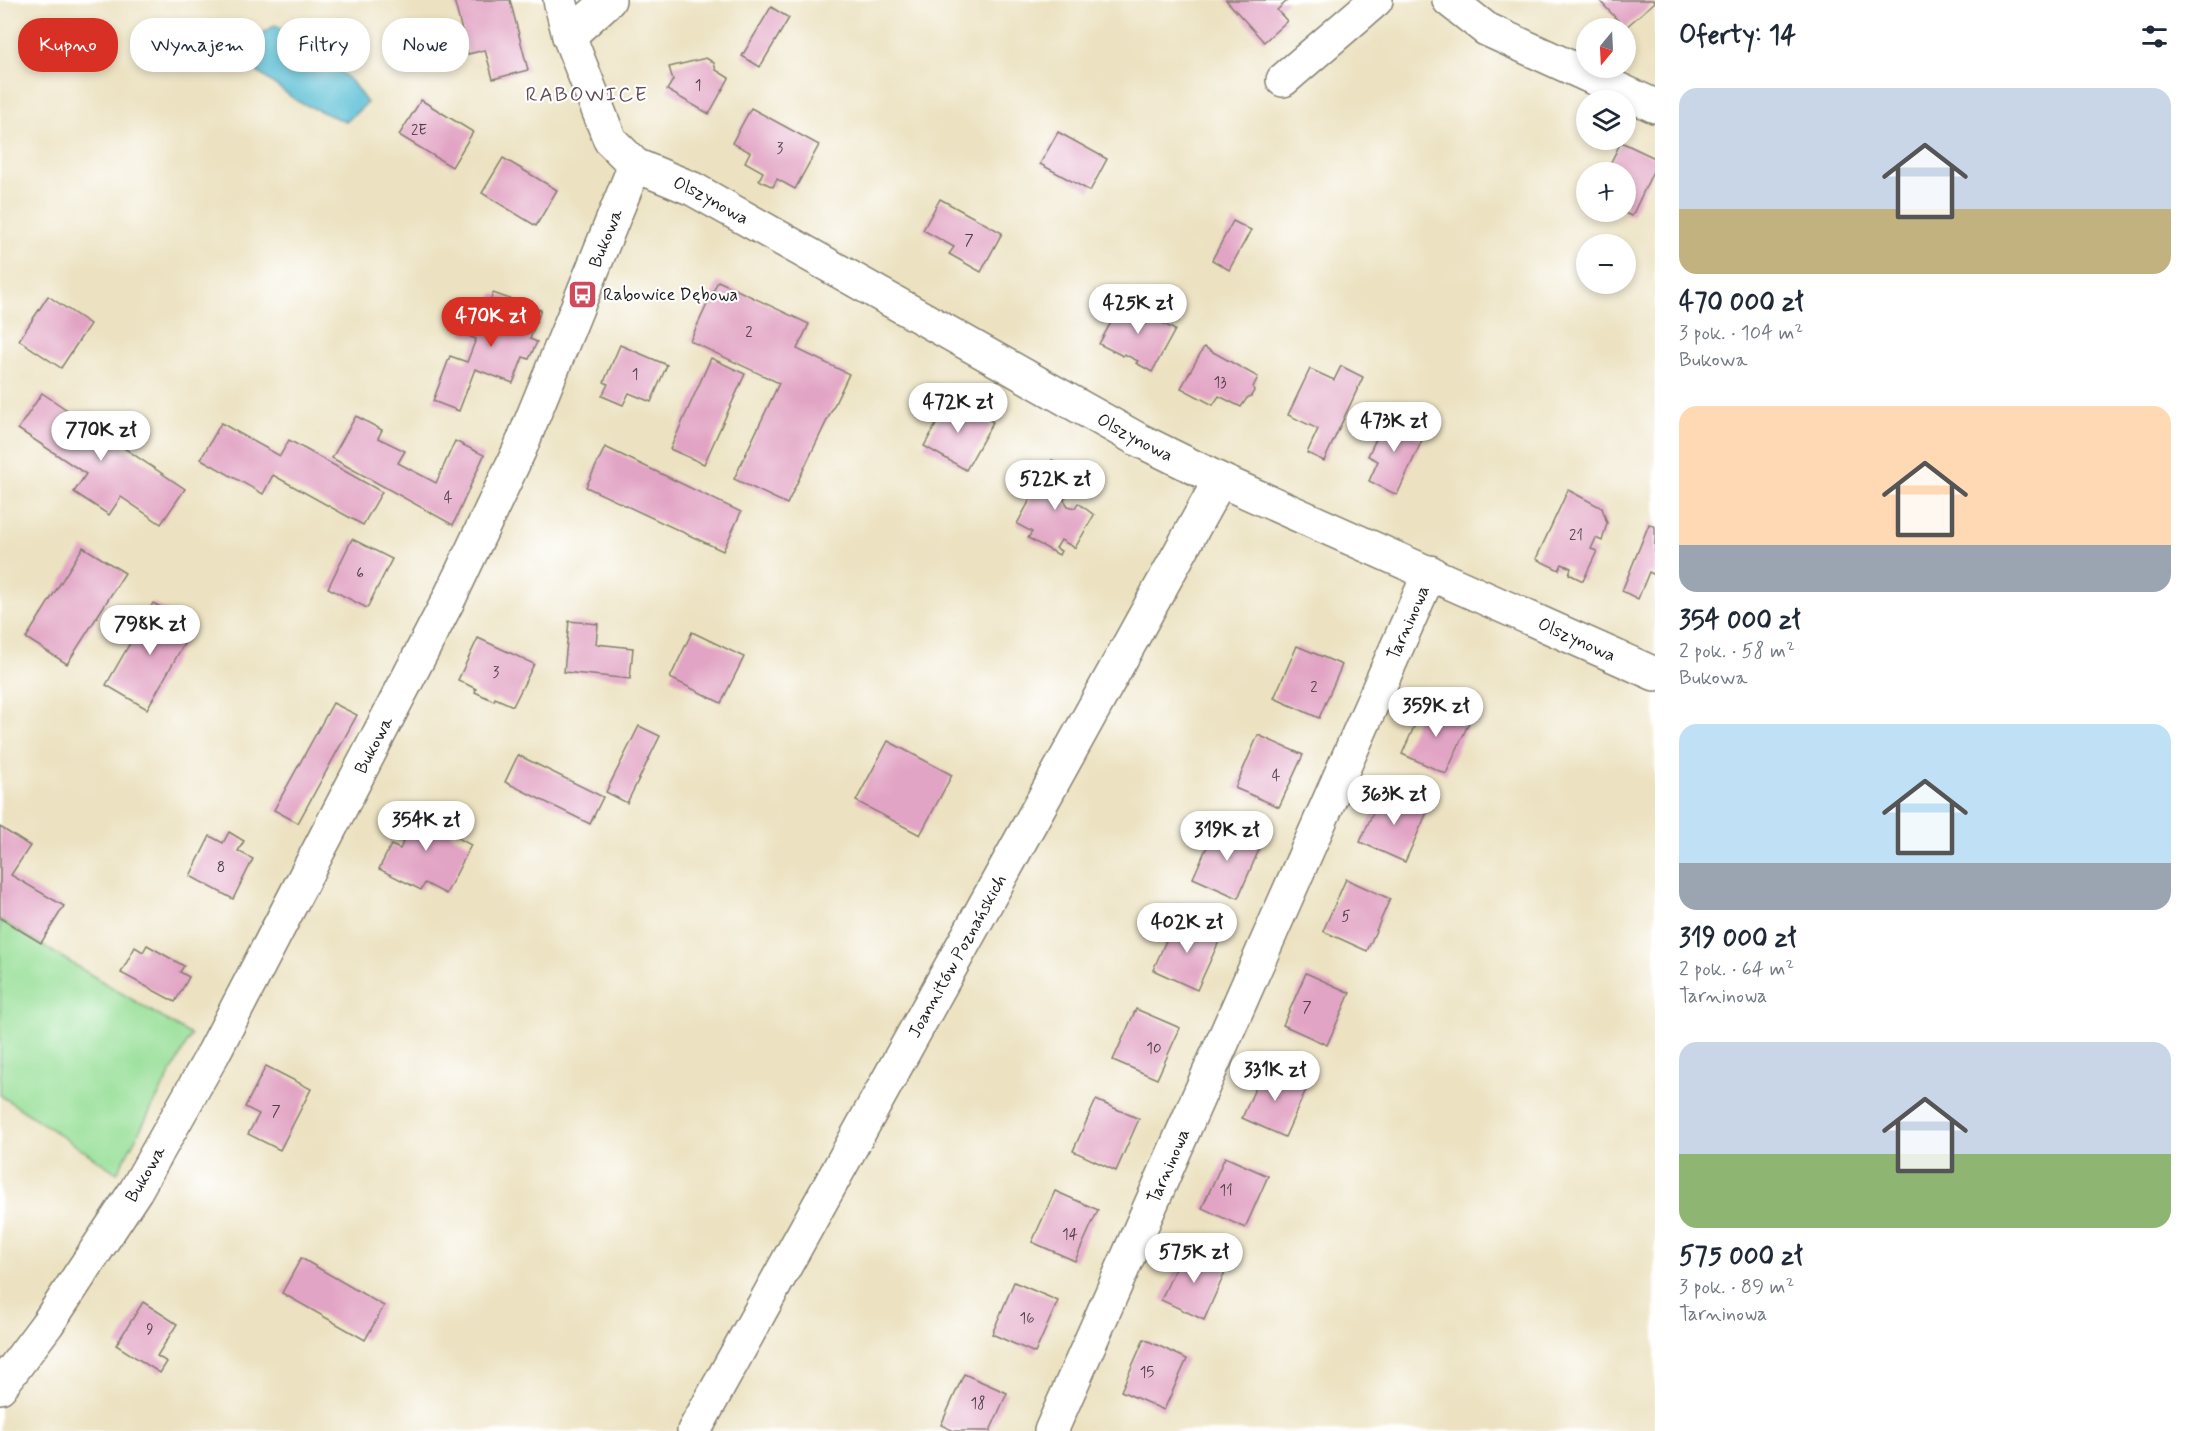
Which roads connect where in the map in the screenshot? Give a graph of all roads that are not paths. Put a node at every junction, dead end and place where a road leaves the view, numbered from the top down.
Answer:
1 (560, 0) edge
2 (609, 0) edge
3 (1376, 0) edge
4 (1449, 0) edge
5 (569, 36) junction
6 (1283, 80) dead end
7 (1655, 106) edge
8 (635, 165) junction
9 (1220, 480) junction
10 (1430, 572) junction
11 (1655, 674) edge
12 (0, 1387) edge
13 (694, 1431) edge
14 (1052, 1431) edge

1 - 5 street
2 - 5 street
3 - 6 street
4 - 7 street
5 - 8 street
8 - 9 street, Olszynowa
8 - 12 street, Bukowa
9 - 10 street, Olszynowa
9 - 13 street, Joannitów Poznańskich
10 - 11 street, Olszynowa
10 - 14 street, Tarninowa

